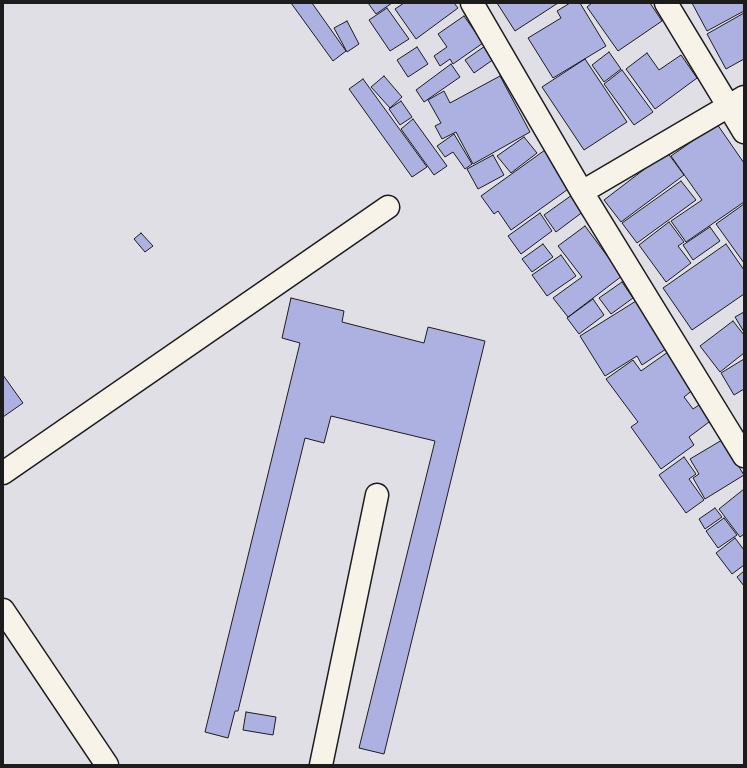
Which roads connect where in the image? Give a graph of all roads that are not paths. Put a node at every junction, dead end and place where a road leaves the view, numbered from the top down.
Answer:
1 (472, 3) edge
2 (666, 3) edge
3 (736, 101) edge
4 (744, 132) edge
5 (582, 192) junction
6 (388, 207) dead end
7 (744, 456) edge
8 (3, 473) edge
9 (377, 495) dead end
10 (3, 610) edge
11 (107, 765) edge
12 (321, 765) edge

1 - 5 street
2 - 3 street
3 - 4 street
3 - 5 street
5 - 7 street
6 - 8 street
9 - 12 street
10 - 11 street

